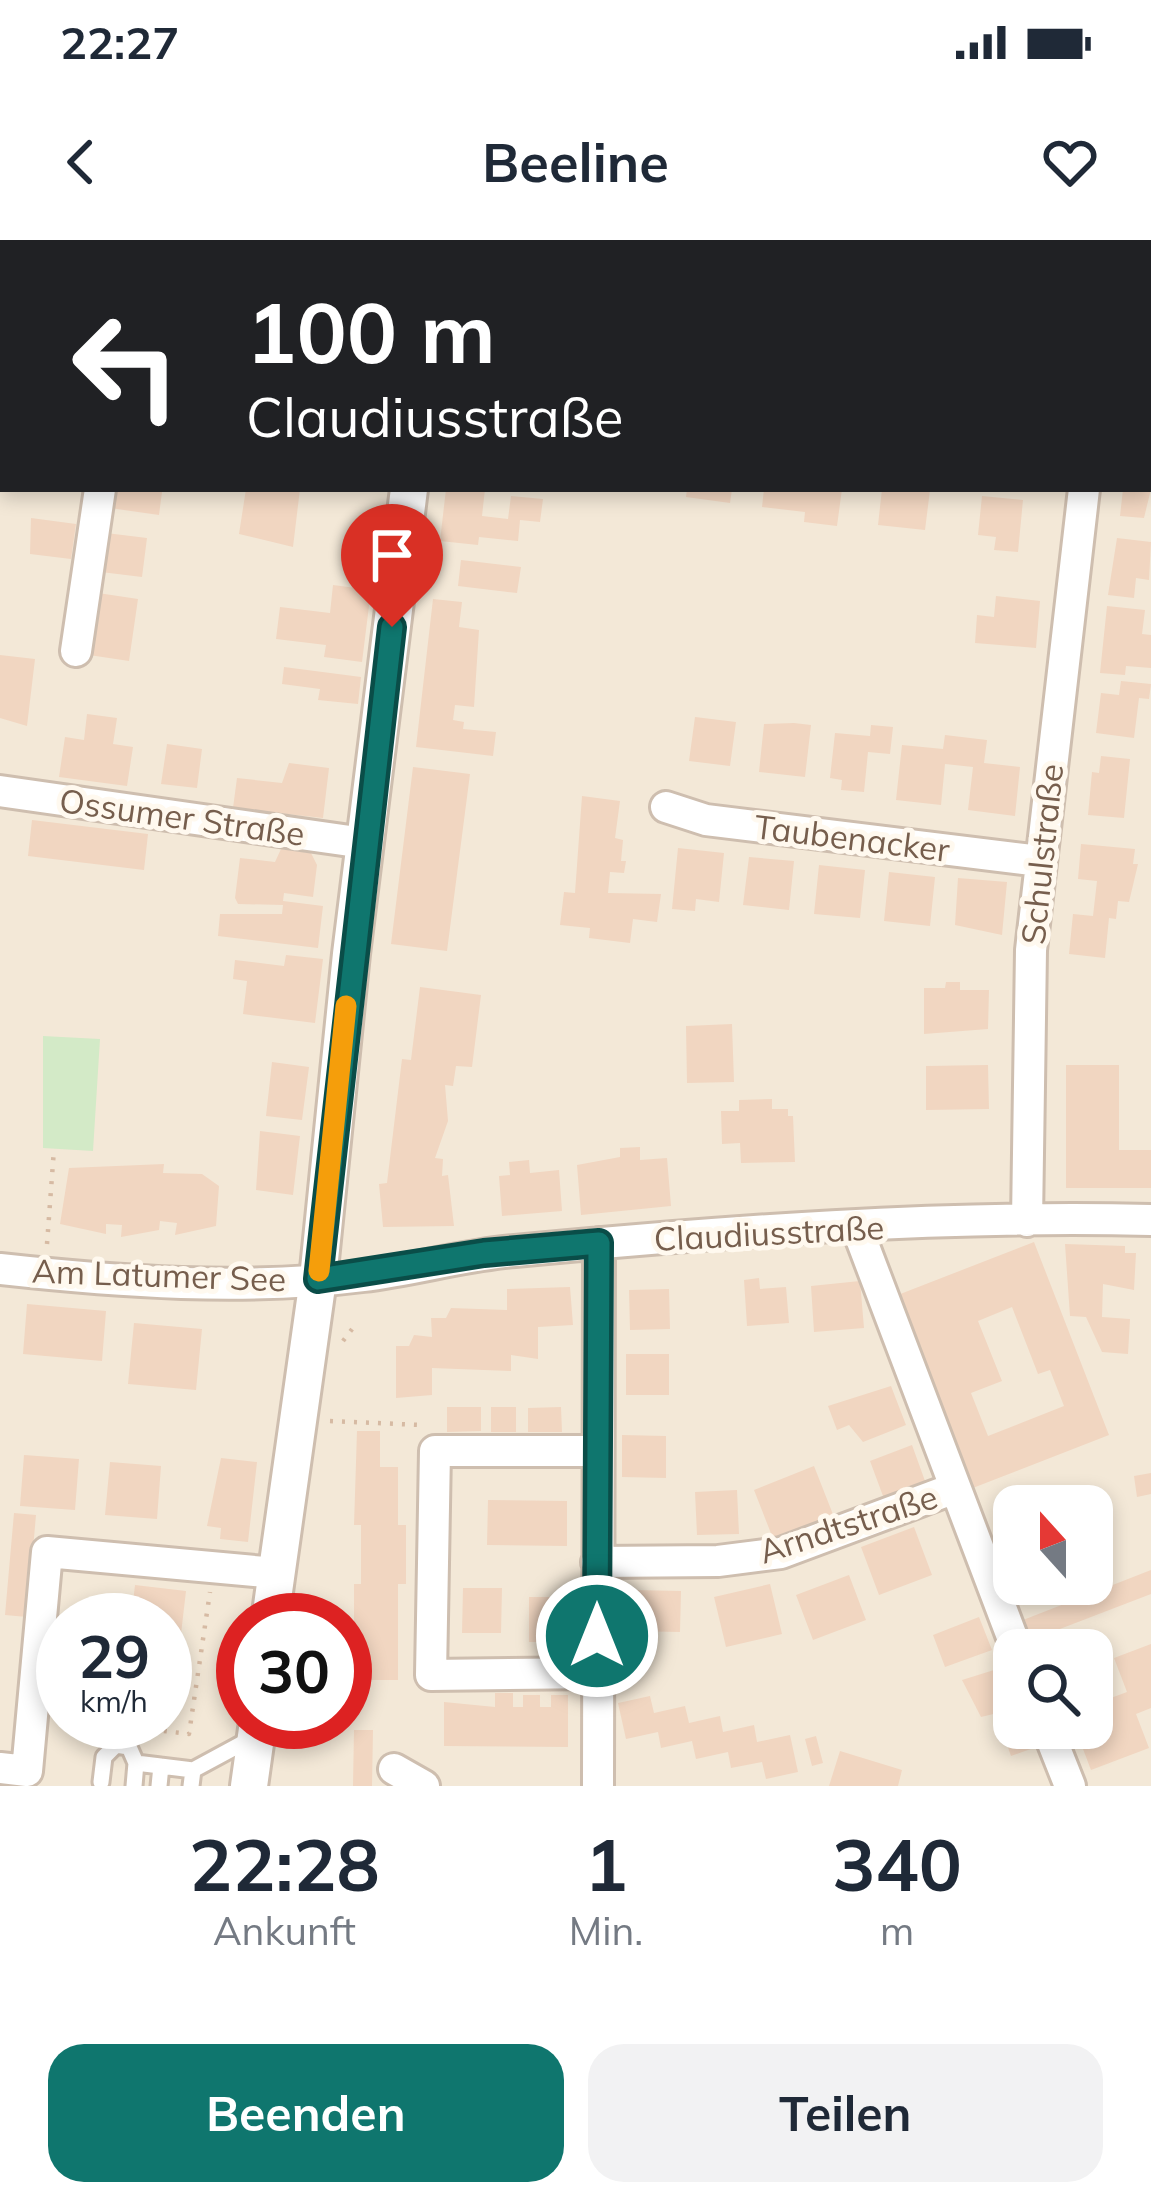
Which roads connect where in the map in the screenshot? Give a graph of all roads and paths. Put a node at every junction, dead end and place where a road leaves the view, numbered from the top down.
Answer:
1 (100, 492) edge
2 (410, 492) edge
3 (1084, 492) edge
4 (76, 651) dead end
5 (0, 791) edge
6 (665, 807) dead end
7 (364, 843) junction
8 (1040, 861) junction
9 (54, 1149) dead end
10 (1151, 1220) edge
11 (1027, 1221) junction
12 (856, 1228) junction
13 (599, 1243) junction
14 (0, 1269) edge
15 (45, 1274) junction
16 (318, 1279) junction
17 (330, 1421) dead end
18 (435, 1451) junction
19 (598, 1451) junction
20 (955, 1487) junction
21 (597, 1562) junction
22 (214, 1568) junction
23 (276, 1574) junction
24 (274, 1593) edge
25 (1009, 1629) edge
26 (597, 1673) junction
27 (192, 1708) edge
28 (230, 1749) edge
29 (254, 1749) edge
30 (1055, 1749) edge
31 (136, 1763) junction
32 (161, 1766) junction
33 (0, 1768) edge
34 (394, 1769) dead end
35 (192, 1778) edge
36 (101, 1782) dead end
37 (134, 1786) edge
38 (159, 1786) edge
39 (249, 1786) edge
40 (424, 1786) edge
41 (598, 1786) edge
42 (1070, 1786) edge

1 - 4 street
2 - 7 street
3 - 8 street, Schulstraße
5 - 7 street, Ossumer Straße
6 - 8 street, Taubenacker
7 - 16 street
8 - 11 street, Schulstraße
9 - 15 path
10 - 11 street, Claudiusstraße
11 - 12 street, Claudiusstraße
12 - 13 street, Claudiusstraße
12 - 20 street, Arndtstraße
13 - 16 street, Claudiusstraße
13 - 19 street
14 - 15 street, Am Latumer See
15 - 16 street, Am Latumer See
16 - 23 street
17 - 18 path
18 - 19 street
18 - 26 street
19 - 21 street
20 - 21 street, Arndtstraße
20 - 25 street, Arndtstraße
21 - 26 street
22 - 23 street
22 - 27 path
22 - 33 street
23 - 24 street
26 - 41 street
28 - 35 lane
29 - 39 street
30 - 42 street
31 - 32 lane
31 - 36 lane
31 - 37 lane
32 - 35 lane
32 - 38 lane
34 - 40 street

